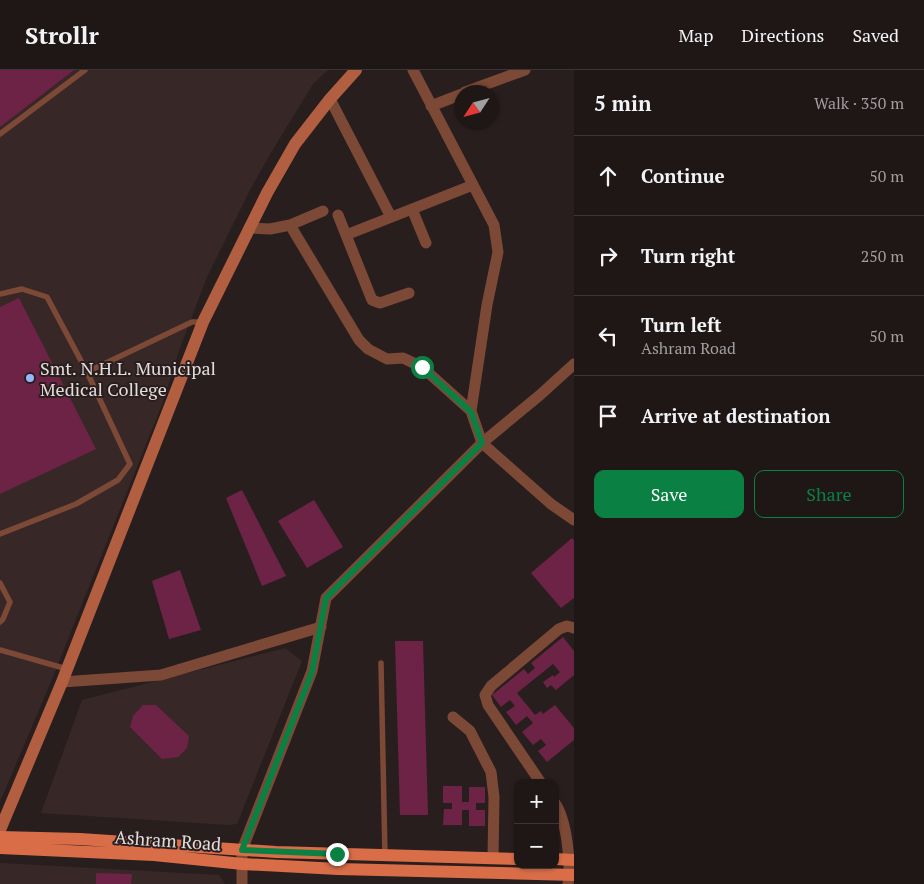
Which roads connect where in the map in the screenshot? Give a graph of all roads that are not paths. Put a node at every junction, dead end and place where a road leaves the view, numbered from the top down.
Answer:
1 (85, 70) edge
2 (356, 70) edge
3 (413, 70) edge
4 (525, 70) edge
5 (485, 85) edge
6 (454, 97) edge
7 (330, 99) junction
8 (431, 106) junction
9 (0, 134) edge
10 (473, 185) junction
11 (412, 209) junction
12 (323, 211) dead end
13 (338, 215) dead end
14 (391, 217) junction
15 (290, 225) junction
16 (249, 228) junction
17 (346, 235) junction
18 (426, 243) dead end
19 (409, 293) dead end
20 (0, 294) edge
21 (203, 322) junction
22 (574, 364) edge
23 (87, 372) junction
24 (471, 412) junction
25 (482, 443) junction
26 (574, 520) edge
27 (0, 534) edge
28 (0, 583) edge
29 (0, 622) edge
30 (320, 627) junction
31 (574, 628) edge
32 (0, 650) edge
33 (381, 663) dead end
34 (67, 669) junction
35 (62, 682) junction
36 (453, 717) dead end
37 (538, 779) edge
38 (559, 809) edge
39 (0, 830) edge
40 (0, 836) edge
41 (0, 848) edge
42 (242, 850) junction
43 (385, 855) junction
44 (493, 858) junction
45 (514, 859) edge
46 (559, 859) edge
47 (572, 860) edge
48 (243, 864) junction
49 (571, 878) edge
50 (242, 884) edge

1 - 9 lane
2 - 7 street
3 - 8 street
4 - 5 street
6 - 8 street
7 - 14 street
7 - 16 street
8 - 10 street
10 - 11 street
10 - 24 street
11 - 14 street
11 - 18 street
12 - 15 street
13 - 17 street
14 - 17 street
15 - 16 street
15 - 24 street
16 - 21 street
17 - 19 street
20 - 23 lane
21 - 23 lane
21 - 34 street
22 - 25 street
23 - 27 lane
24 - 25 street
25 - 26 street
25 - 30 street
28 - 29 lane
30 - 35 street
30 - 42 street
31 - 37 street
32 - 34 lane
33 - 43 lane
34 - 35 street
35 - 39 street
36 - 44 street
38 - 47 street
40 - 42 main road, Ashram Road
41 - 48 main road, Ashram Road
42 - 43 main road, Ashram Road
42 - 48 street
43 - 44 main road, Ashram Road
44 - 45 main road, Ashram Road
46 - 47 main road
47 - 49 street
48 - 49 main road, Ashram Road
48 - 50 street

